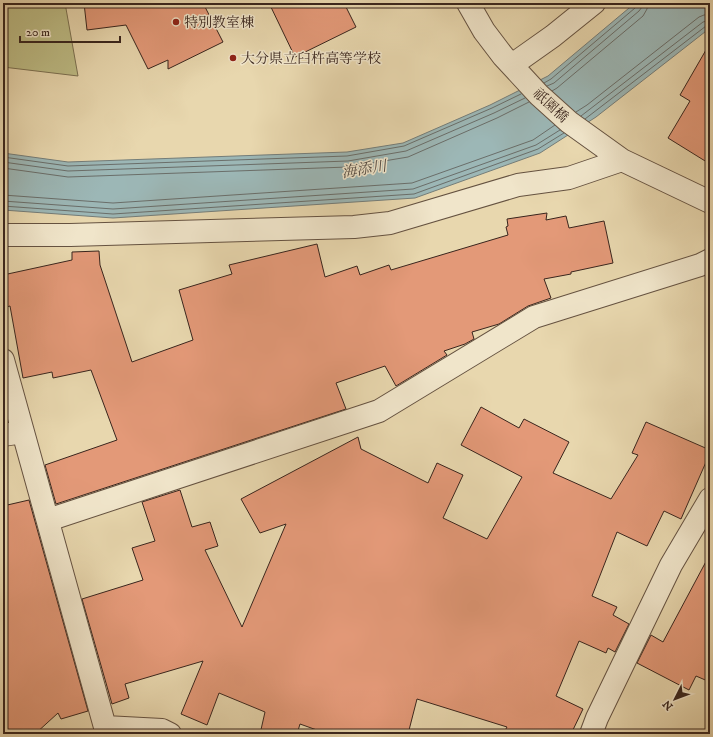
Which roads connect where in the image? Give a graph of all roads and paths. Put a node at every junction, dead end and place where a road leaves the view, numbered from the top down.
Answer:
1 (468, 3) edge
2 (594, 3) edge
3 (515, 70) junction
4 (622, 160) junction
5 (710, 202) edge
6 (3, 235) edge
7 (707, 265) edge
8 (3, 360) edge
9 (13, 434) edge
10 (710, 499) edge
11 (48, 520) junction
12 (170, 734) edge
13 (591, 734) edge

1 - 3 street, 祇園橋
2 - 3 street
3 - 4 street, 祇園橋
4 - 5 street, 祇園橋
4 - 6 street
7 - 11 street
8 - 9 street
9 - 11 street
10 - 13 street
11 - 12 street

